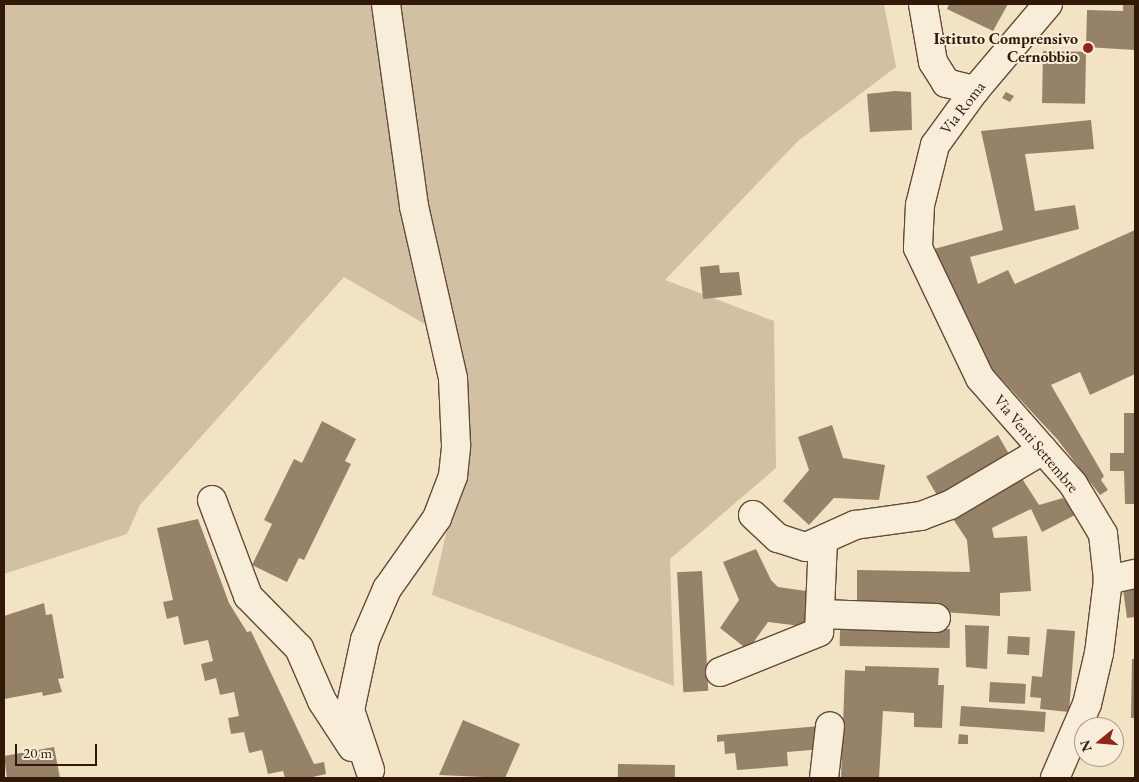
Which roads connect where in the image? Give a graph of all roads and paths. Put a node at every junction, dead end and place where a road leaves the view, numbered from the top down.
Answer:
1 (386, 4) edge
2 (923, 4) edge
3 (1048, 4) edge
4 (975, 90) junction
5 (935, 144) joint
6 (1044, 450) junction
7 (212, 500) dead end
8 (752, 515) dead end
9 (823, 542) junction
10 (1135, 574) edge
11 (1108, 580) junction
12 (820, 614) junction
13 (936, 618) dead end
14 (720, 672) dead end
15 (830, 726) dead end
16 (373, 774) edge
17 (824, 778) edge
18 (1055, 778) edge

1 - 16 street
2 - 4 street
3 - 4 street, Via Roma
4 - 5 street, Via Roma
5 - 6 street, Via Venti Settembre
6 - 9 street
6 - 11 street, Via Venti Settembre
7 - 16 street
8 - 9 street
9 - 12 street
10 - 11 street
11 - 18 street, Via Venti Settembre
12 - 13 street
12 - 14 street
15 - 17 street

